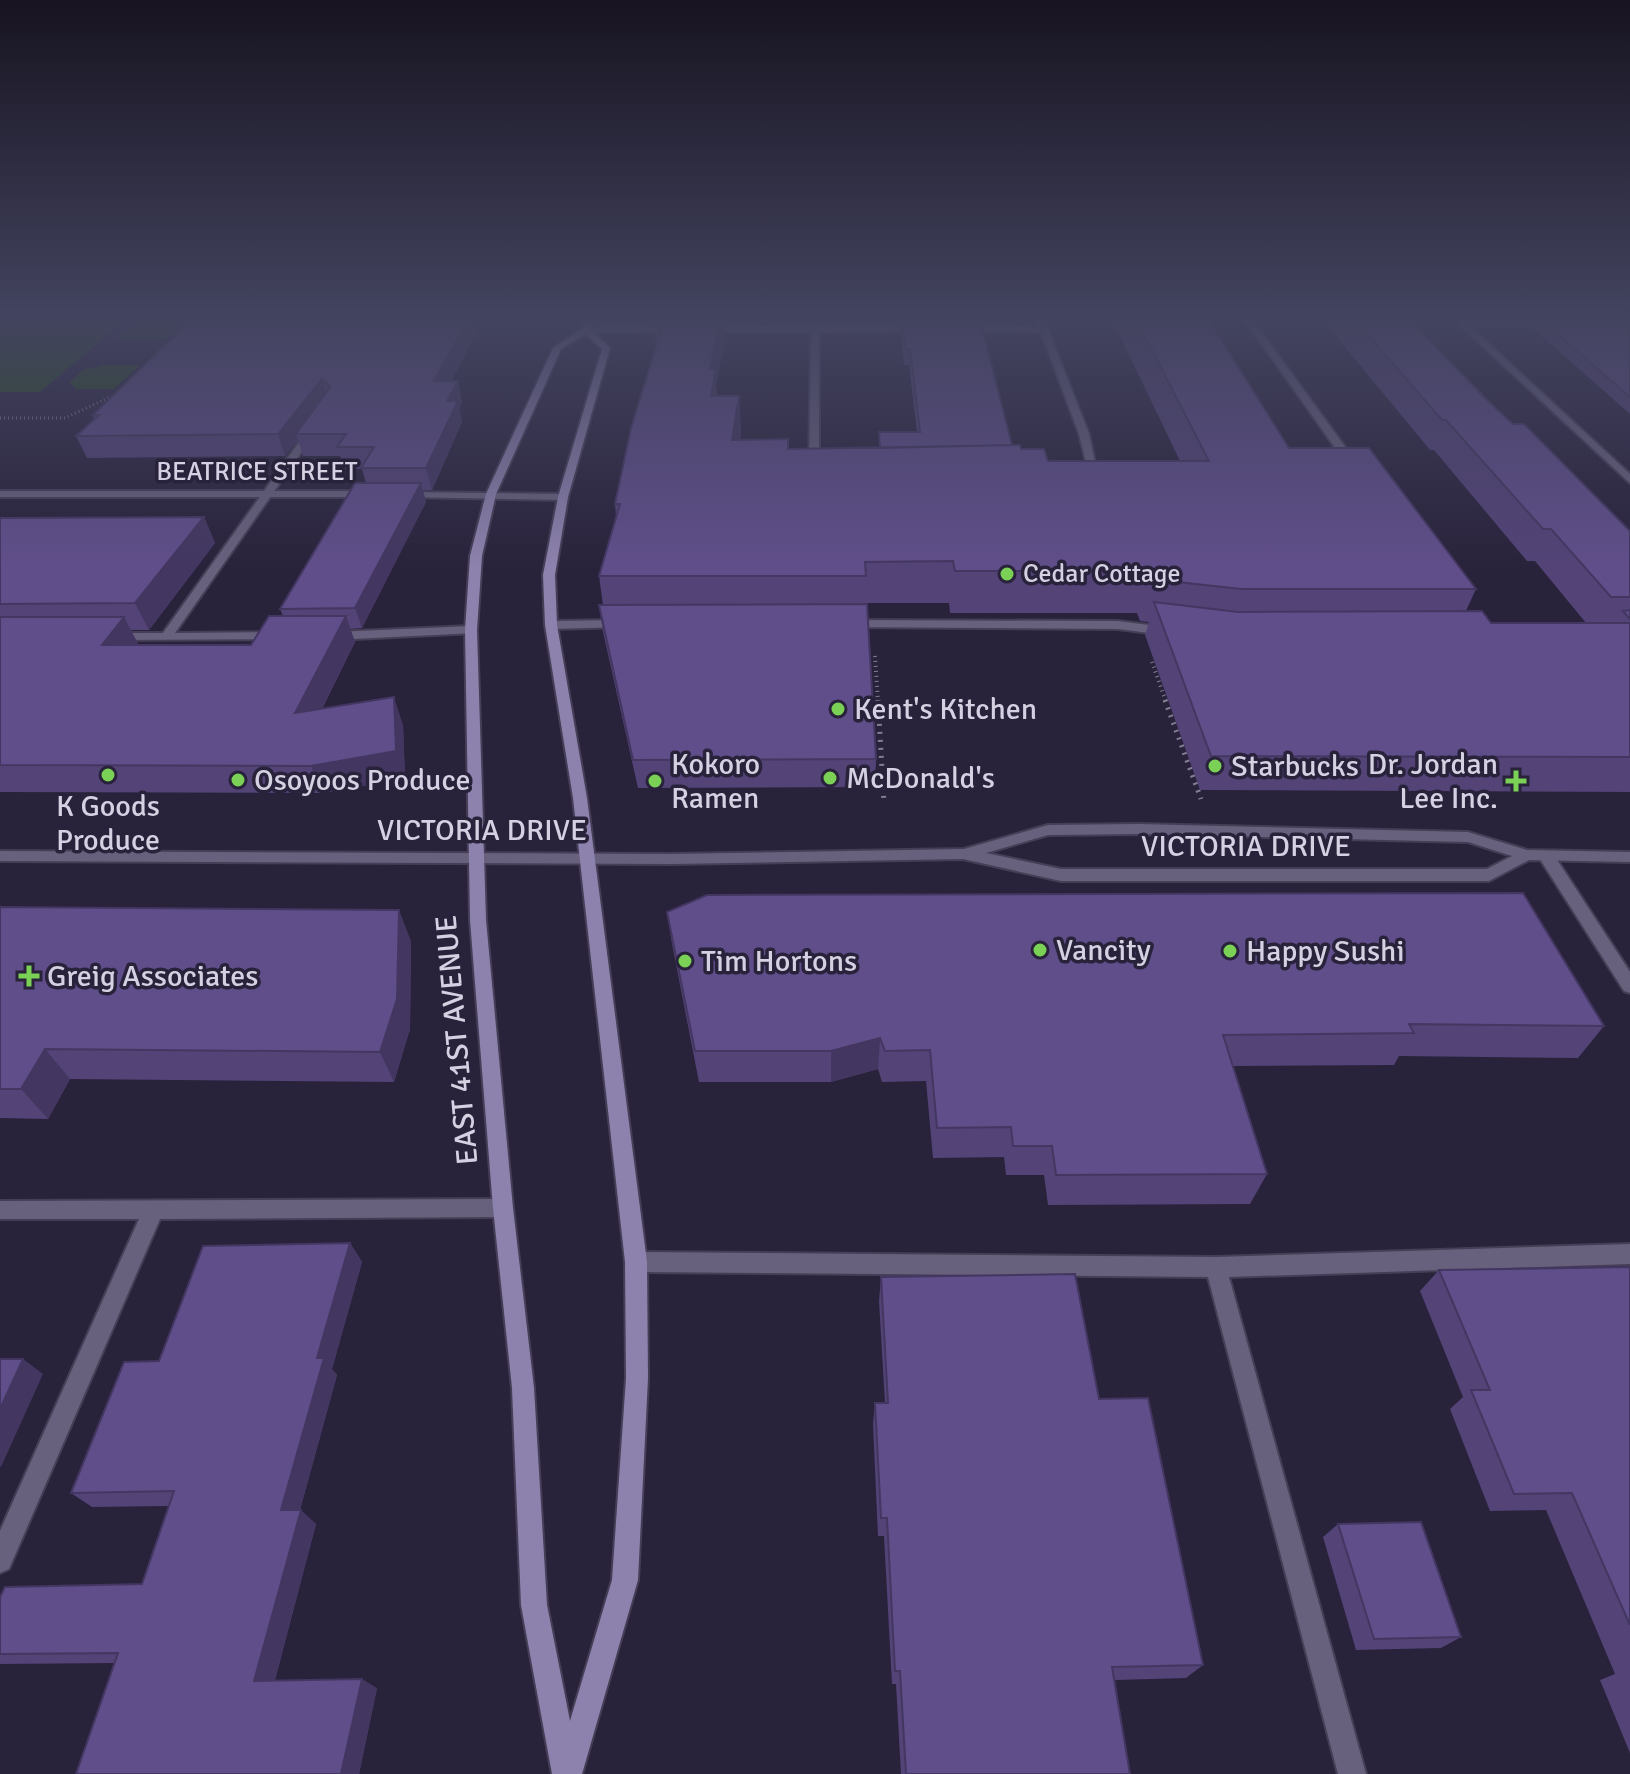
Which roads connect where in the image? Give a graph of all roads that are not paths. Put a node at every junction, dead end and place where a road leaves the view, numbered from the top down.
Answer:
1 (533, 402) edge
2 (590, 402) edge
3 (815, 402) edge
4 (1072, 402) edge
5 (1308, 402) edge
6 (1546, 402) edge
7 (321, 417) edge
8 (1357, 470) edge
9 (1078, 473) edge
10 (829, 480) edge
11 (1630, 480) edge
12 (267, 493) junction
13 (0, 494) edge
14 (491, 494) junction
15 (563, 497) junction
16 (637, 624) edge
17 (841, 624) edge
18 (551, 625) junction
19 (471, 630) junction
20 (1184, 633) edge
21 (294, 636) edge
22 (325, 636) edge
23 (106, 637) edge
24 (166, 637) junction
25 (963, 854) junction
26 (1527, 855) junction
27 (0, 856) edge
28 (1546, 856) junction
29 (478, 857) junction
30 (1630, 857) edge
31 (587, 859) junction
32 (1630, 986) edge
33 (503, 1208) junction
34 (154, 1209) junction
35 (0, 1210) edge
36 (1630, 1254) edge
37 (636, 1262) junction
38 (1216, 1267) junction
39 (0, 1560) edge
40 (567, 1774) edge
41 (1352, 1774) edge

1 - 14 main road, EAST 41ST AVENUE
2 - 15 main road, EAST 41ST AVENUE
3 - 10 street
4 - 9 street
5 - 8 street
6 - 11 street
7 - 12 street
12 - 13 street, BEATRICE STREET
12 - 14 street, BEATRICE STREET
12 - 24 street
14 - 15 street, BEATRICE STREET
14 - 19 main road, EAST 41ST AVENUE
15 - 18 main road, EAST 41ST AVENUE
16 - 18 street
17 - 20 street
18 - 31 main road, EAST 41ST AVENUE
19 - 22 street
19 - 29 main road, EAST 41ST AVENUE
21 - 24 street
23 - 24 street
25 - 26 street, VICTORIA DRIVE
25 - 26 street, VICTORIA DRIVE
25 - 31 street, VICTORIA DRIVE
26 - 28 street, VICTORIA DRIVE
27 - 29 street, VICTORIA DRIVE
28 - 30 street, VICTORIA DRIVE
28 - 32 street
29 - 31 street, VICTORIA DRIVE
29 - 33 main road, EAST 41ST AVENUE
31 - 37 main road, EAST 41ST AVENUE
33 - 34 street
33 - 40 main road, EAST 41ST AVENUE
34 - 35 street
34 - 39 street
36 - 38 street
37 - 38 street
37 - 40 main road, EAST 41ST AVENUE
38 - 41 street

